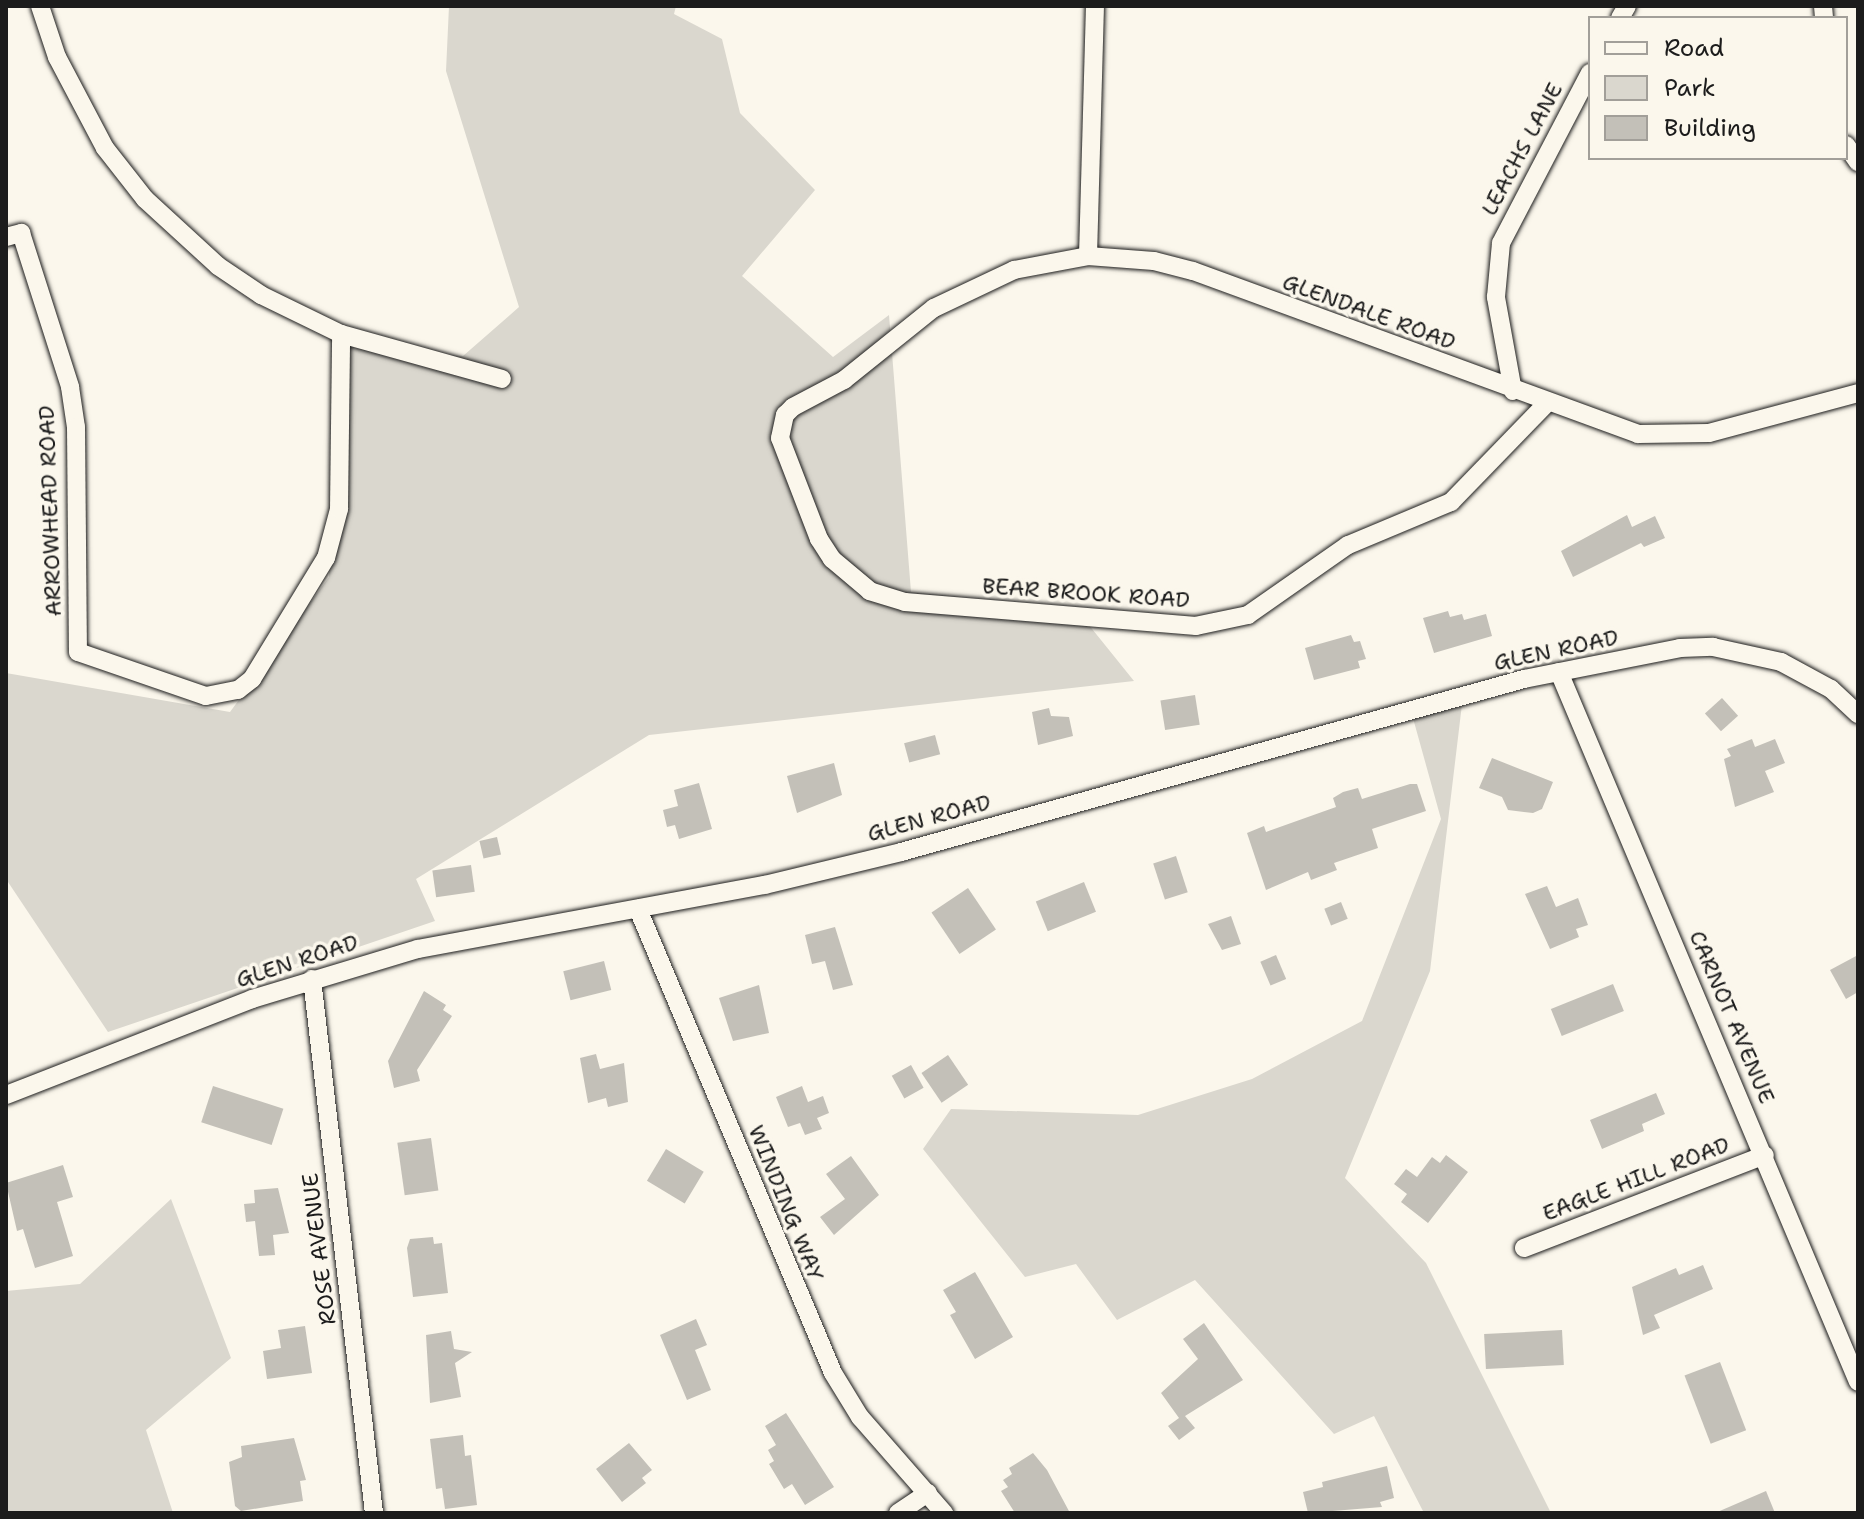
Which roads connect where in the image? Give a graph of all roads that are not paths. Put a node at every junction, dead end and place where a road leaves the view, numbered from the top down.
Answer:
1 (40, 6) edge
2 (1095, 6) edge
3 (1588, 77) edge
4 (13, 235) edge
5 (1088, 256) junction
6 (341, 334) junction
7 (879, 351) joint
8 (502, 379) dead end
9 (1513, 391) junction
10 (1858, 393) edge
11 (1547, 403) junction
12 (1559, 672) junction
13 (1858, 714) edge
14 (638, 909) junction
15 (312, 979) junction
16 (6, 1095) edge
17 (1765, 1155) junction
18 (1524, 1248) dead end
19 (1858, 1382) edge
20 (928, 1493) junction
21 (374, 1513) edge
22 (898, 1513) edge
23 (944, 1513) edge

1 - 6 street
2 - 5 street
3 - 9 street, LEACHS LANE
4 - 6 street, ARROWHEAD ROAD
5 - 7 street, GLENDALE ROAD
5 - 9 street, GLENDALE ROAD
6 - 8 street
7 - 11 street, BEAR BROOK ROAD
9 - 11 street, GLENDALE ROAD
10 - 11 street, GLENDALE ROAD
12 - 13 street, GLEN ROAD
12 - 14 street, GLEN ROAD
12 - 17 street, CARNOT AVENUE
14 - 15 street, GLEN ROAD
14 - 20 street, WINDING WAY
15 - 16 street, GLEN ROAD
15 - 21 street, ROSE AVENUE
17 - 18 street, EAGLE HILL ROAD
17 - 19 street, CARNOT AVENUE
20 - 22 street
20 - 23 street, WINDING WAY

